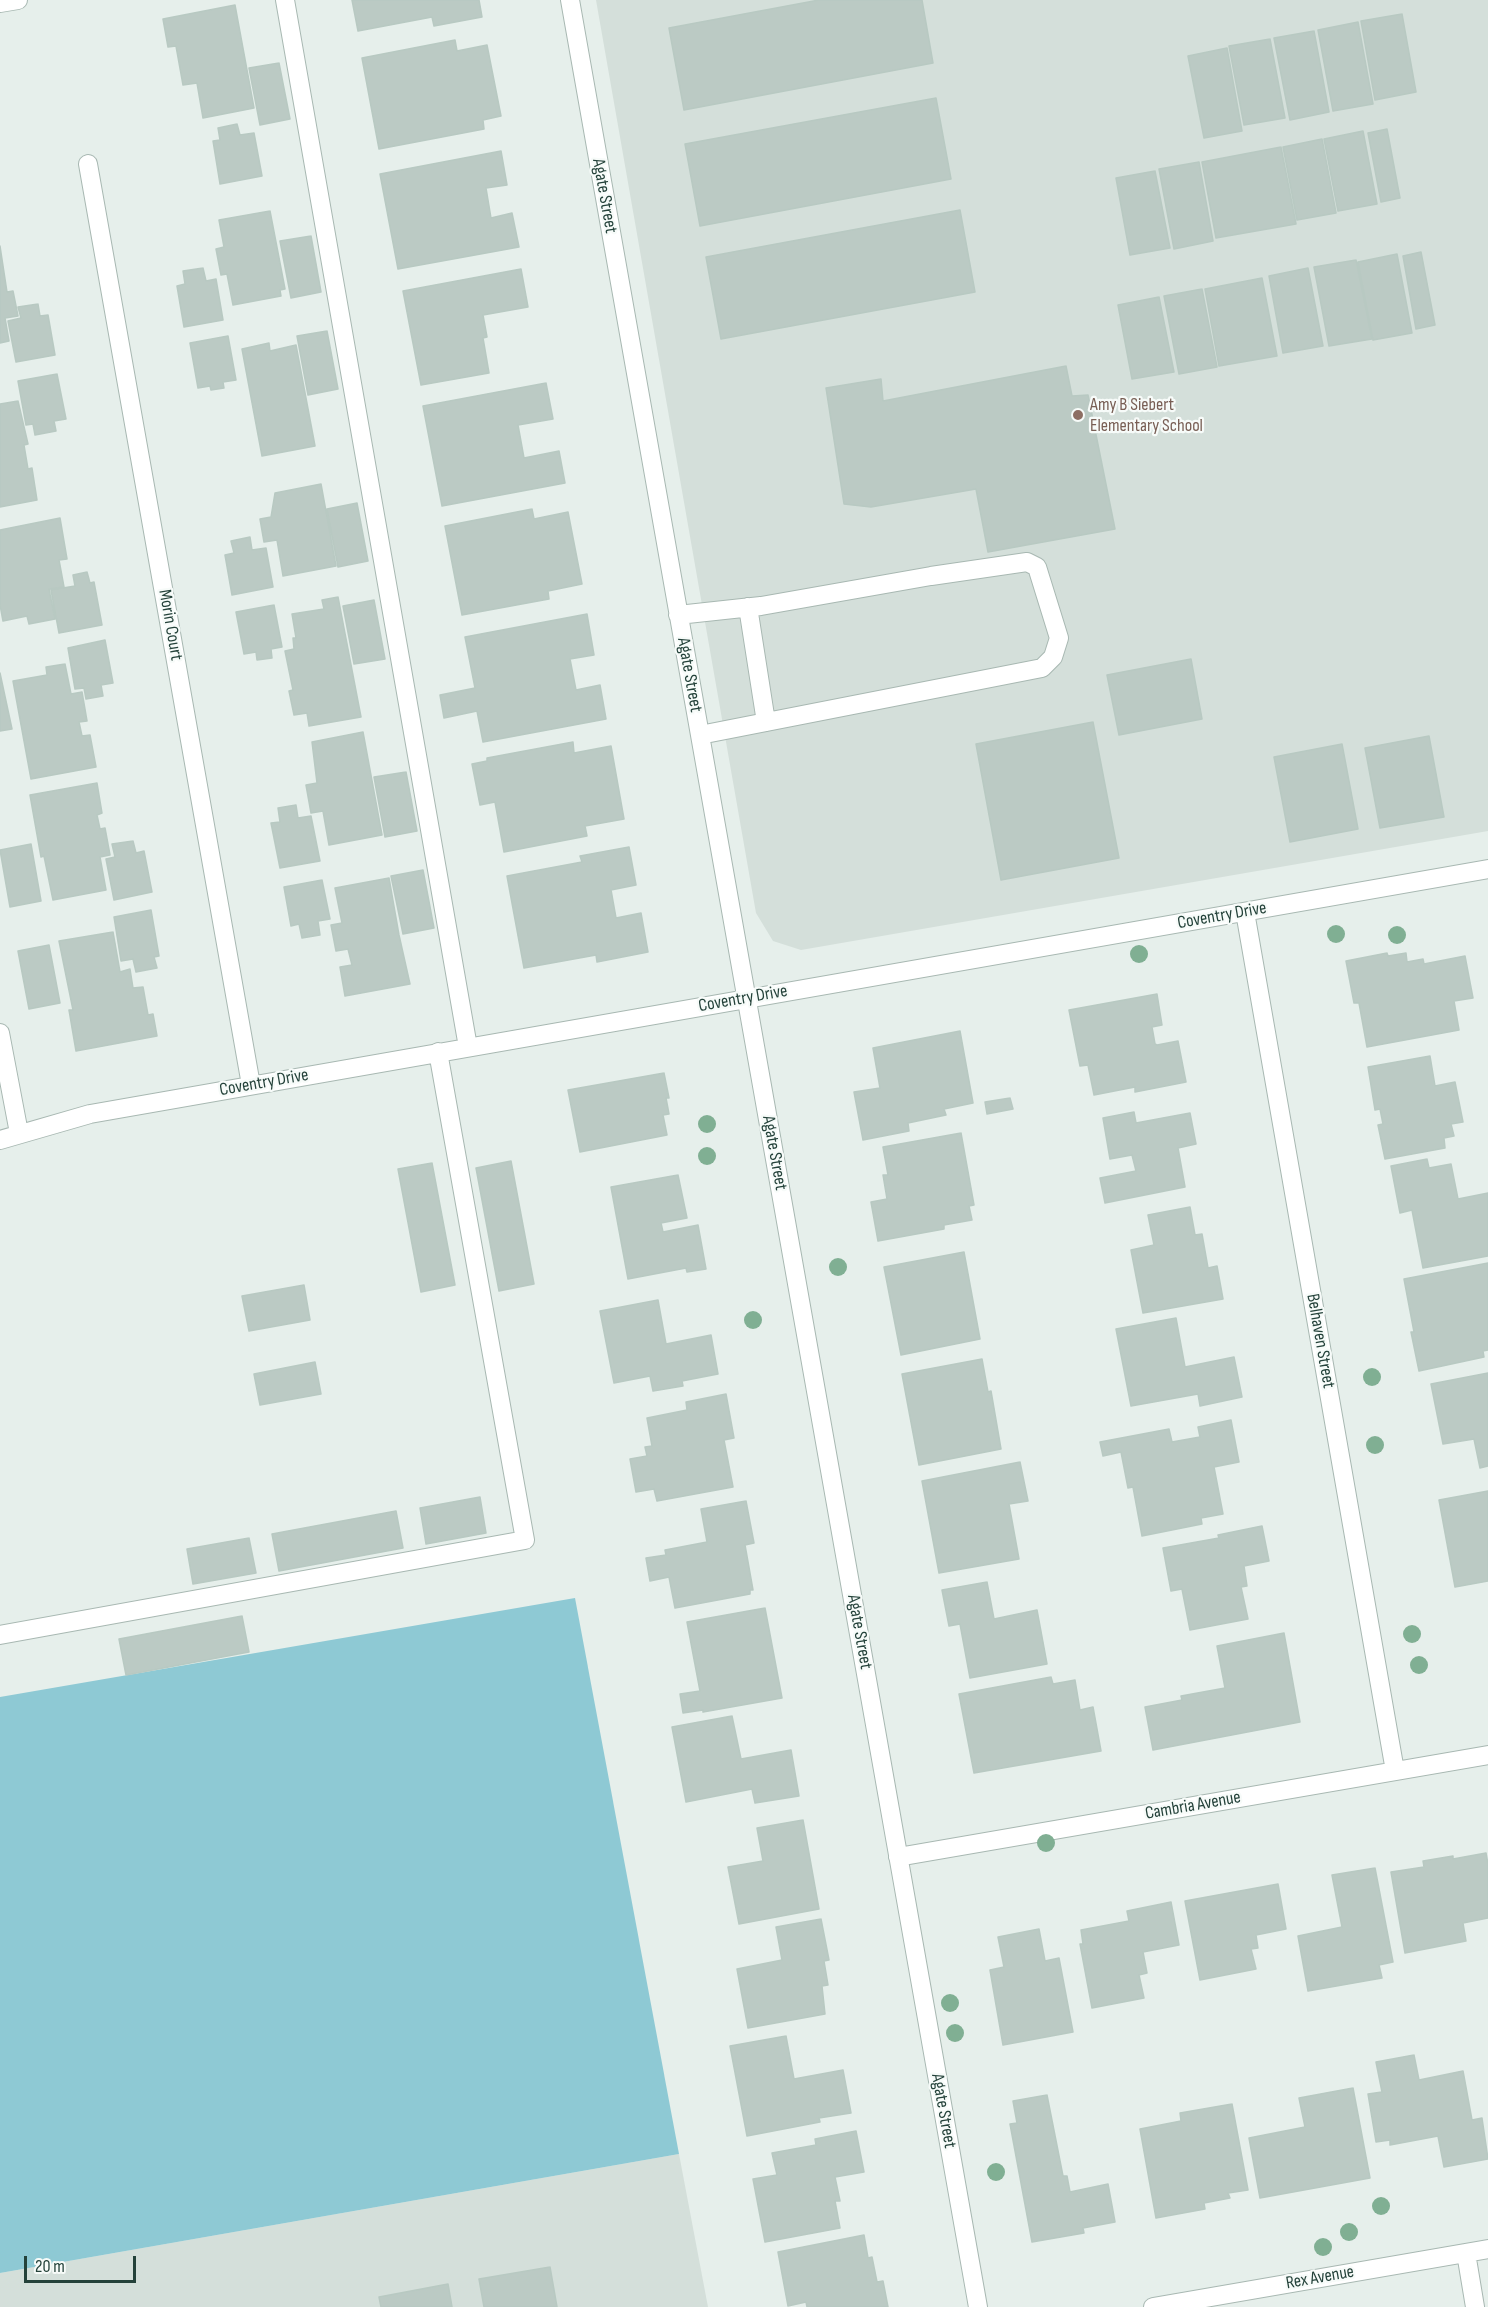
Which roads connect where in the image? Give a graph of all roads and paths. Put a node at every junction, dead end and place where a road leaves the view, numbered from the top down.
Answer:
1 (18, 0) edge
2 (285, 0) edge
3 (570, 0) edge
4 (0, 3) edge
5 (88, 164) dead end
6 (748, 607) junction
7 (678, 615) junction
8 (766, 722) junction
9 (700, 735) junction
10 (1488, 869) edge
11 (1245, 912) junction
12 (747, 998) junction
13 (0, 1033) edge
14 (468, 1047) junction
15 (438, 1052) junction
16 (251, 1085) junction
17 (19, 1133) junction
18 (0, 1140) edge
19 (0, 1635) edge
20 (1488, 1755) edge
21 (1395, 1771) junction
22 (898, 1857) junction
23 (1488, 2249) edge
24 (1466, 2253) junction
25 (978, 2307) edge
26 (1153, 2307) edge
27 (1475, 2307) edge

1 - 4 street
2 - 14 street
3 - 7 street, Agate Street
5 - 16 street, Morin Court
6 - 7 street
6 - 8 street
6 - 8 street
7 - 9 street, Agate Street
8 - 9 street
9 - 12 street, Agate Street
10 - 11 street, Coventry Drive
11 - 12 street, Coventry Drive
11 - 21 street, Belhaven Street
12 - 14 street, Coventry Drive
12 - 22 street, Agate Street
13 - 17 street
14 - 15 street, Coventry Drive
15 - 16 street, Coventry Drive
15 - 19 street
16 - 17 street, Coventry Drive
17 - 18 street, Coventry Drive
20 - 21 street, Cambria Avenue
21 - 22 street, Cambria Avenue
22 - 25 street, Agate Street
23 - 24 street, Rex Avenue
24 - 26 street, Rex Avenue
24 - 27 street

